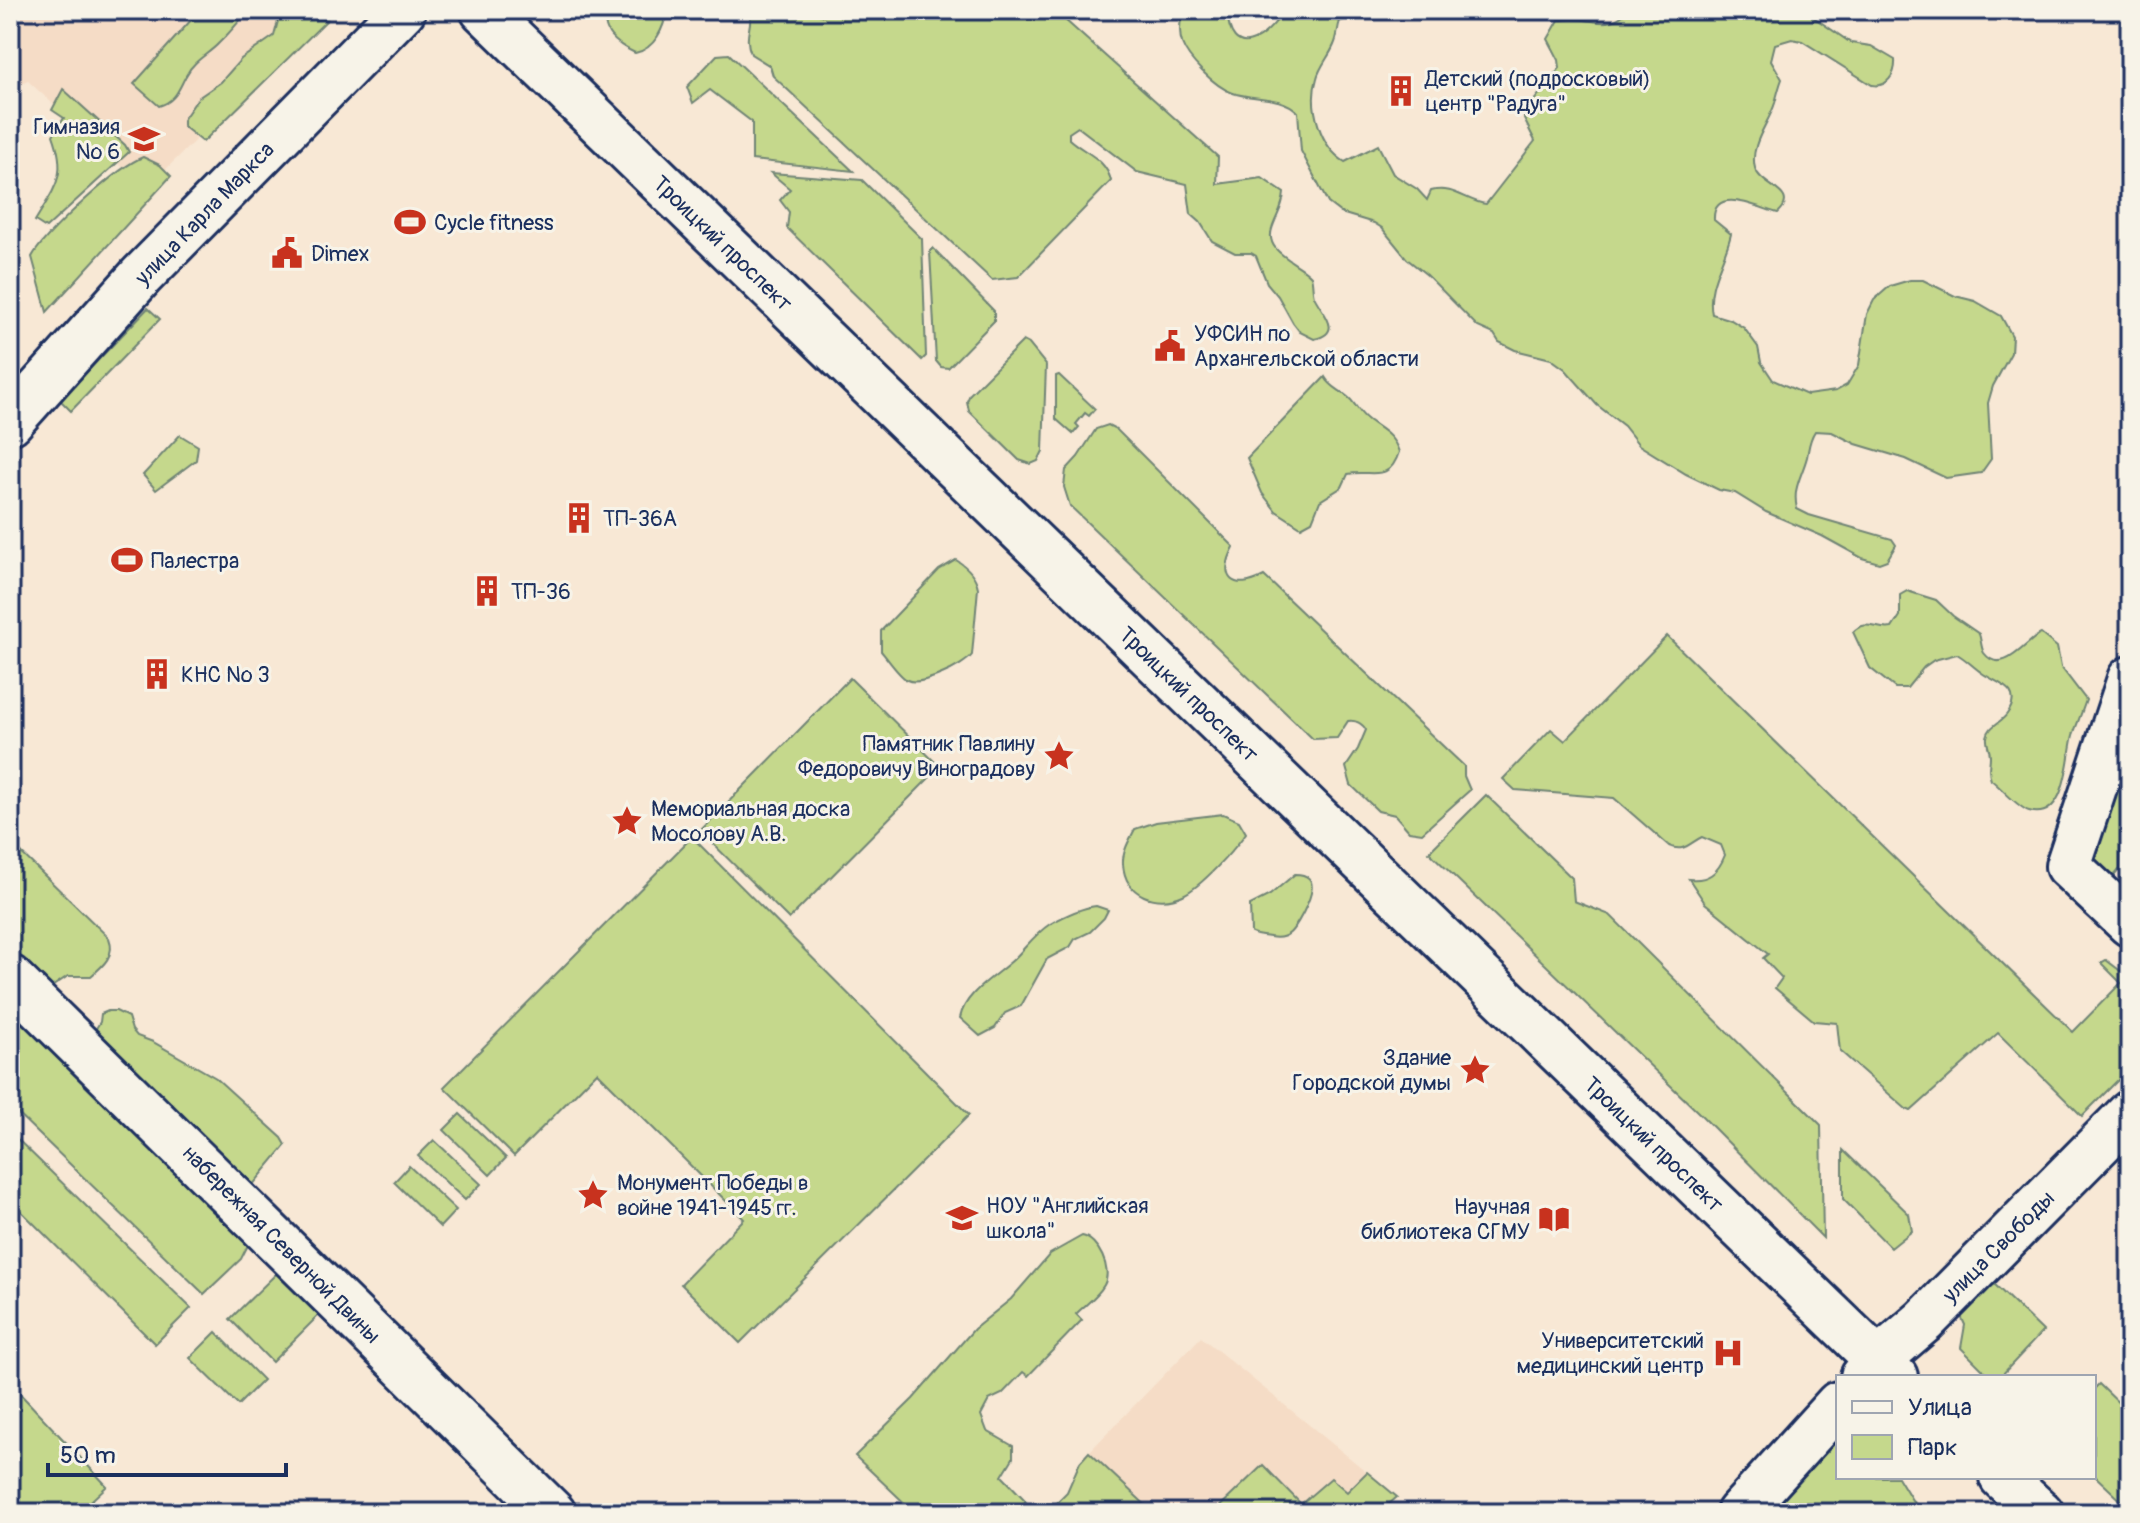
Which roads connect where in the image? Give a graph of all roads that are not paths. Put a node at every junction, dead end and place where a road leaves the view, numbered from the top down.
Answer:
1 (403, 10) edge
2 (483, 10) edge
3 (10, 422) edge
4 (2130, 679) edge
5 (2130, 924) edge
6 (10, 978) edge
7 (2130, 1113) edge
8 (1878, 1372) edge
9 (1836, 1406) edge
10 (2004, 1479) edge
11 (553, 1513) edge
12 (1739, 1513) edge
13 (2041, 1513) edge

1 - 3 street, улица Карла Маркса
2 - 8 street, Троицкий проспект
4 - 5 street
6 - 11 street, набережная Северной Двины
7 - 8 street, улица Свободы
9 - 12 street
10 - 13 street

